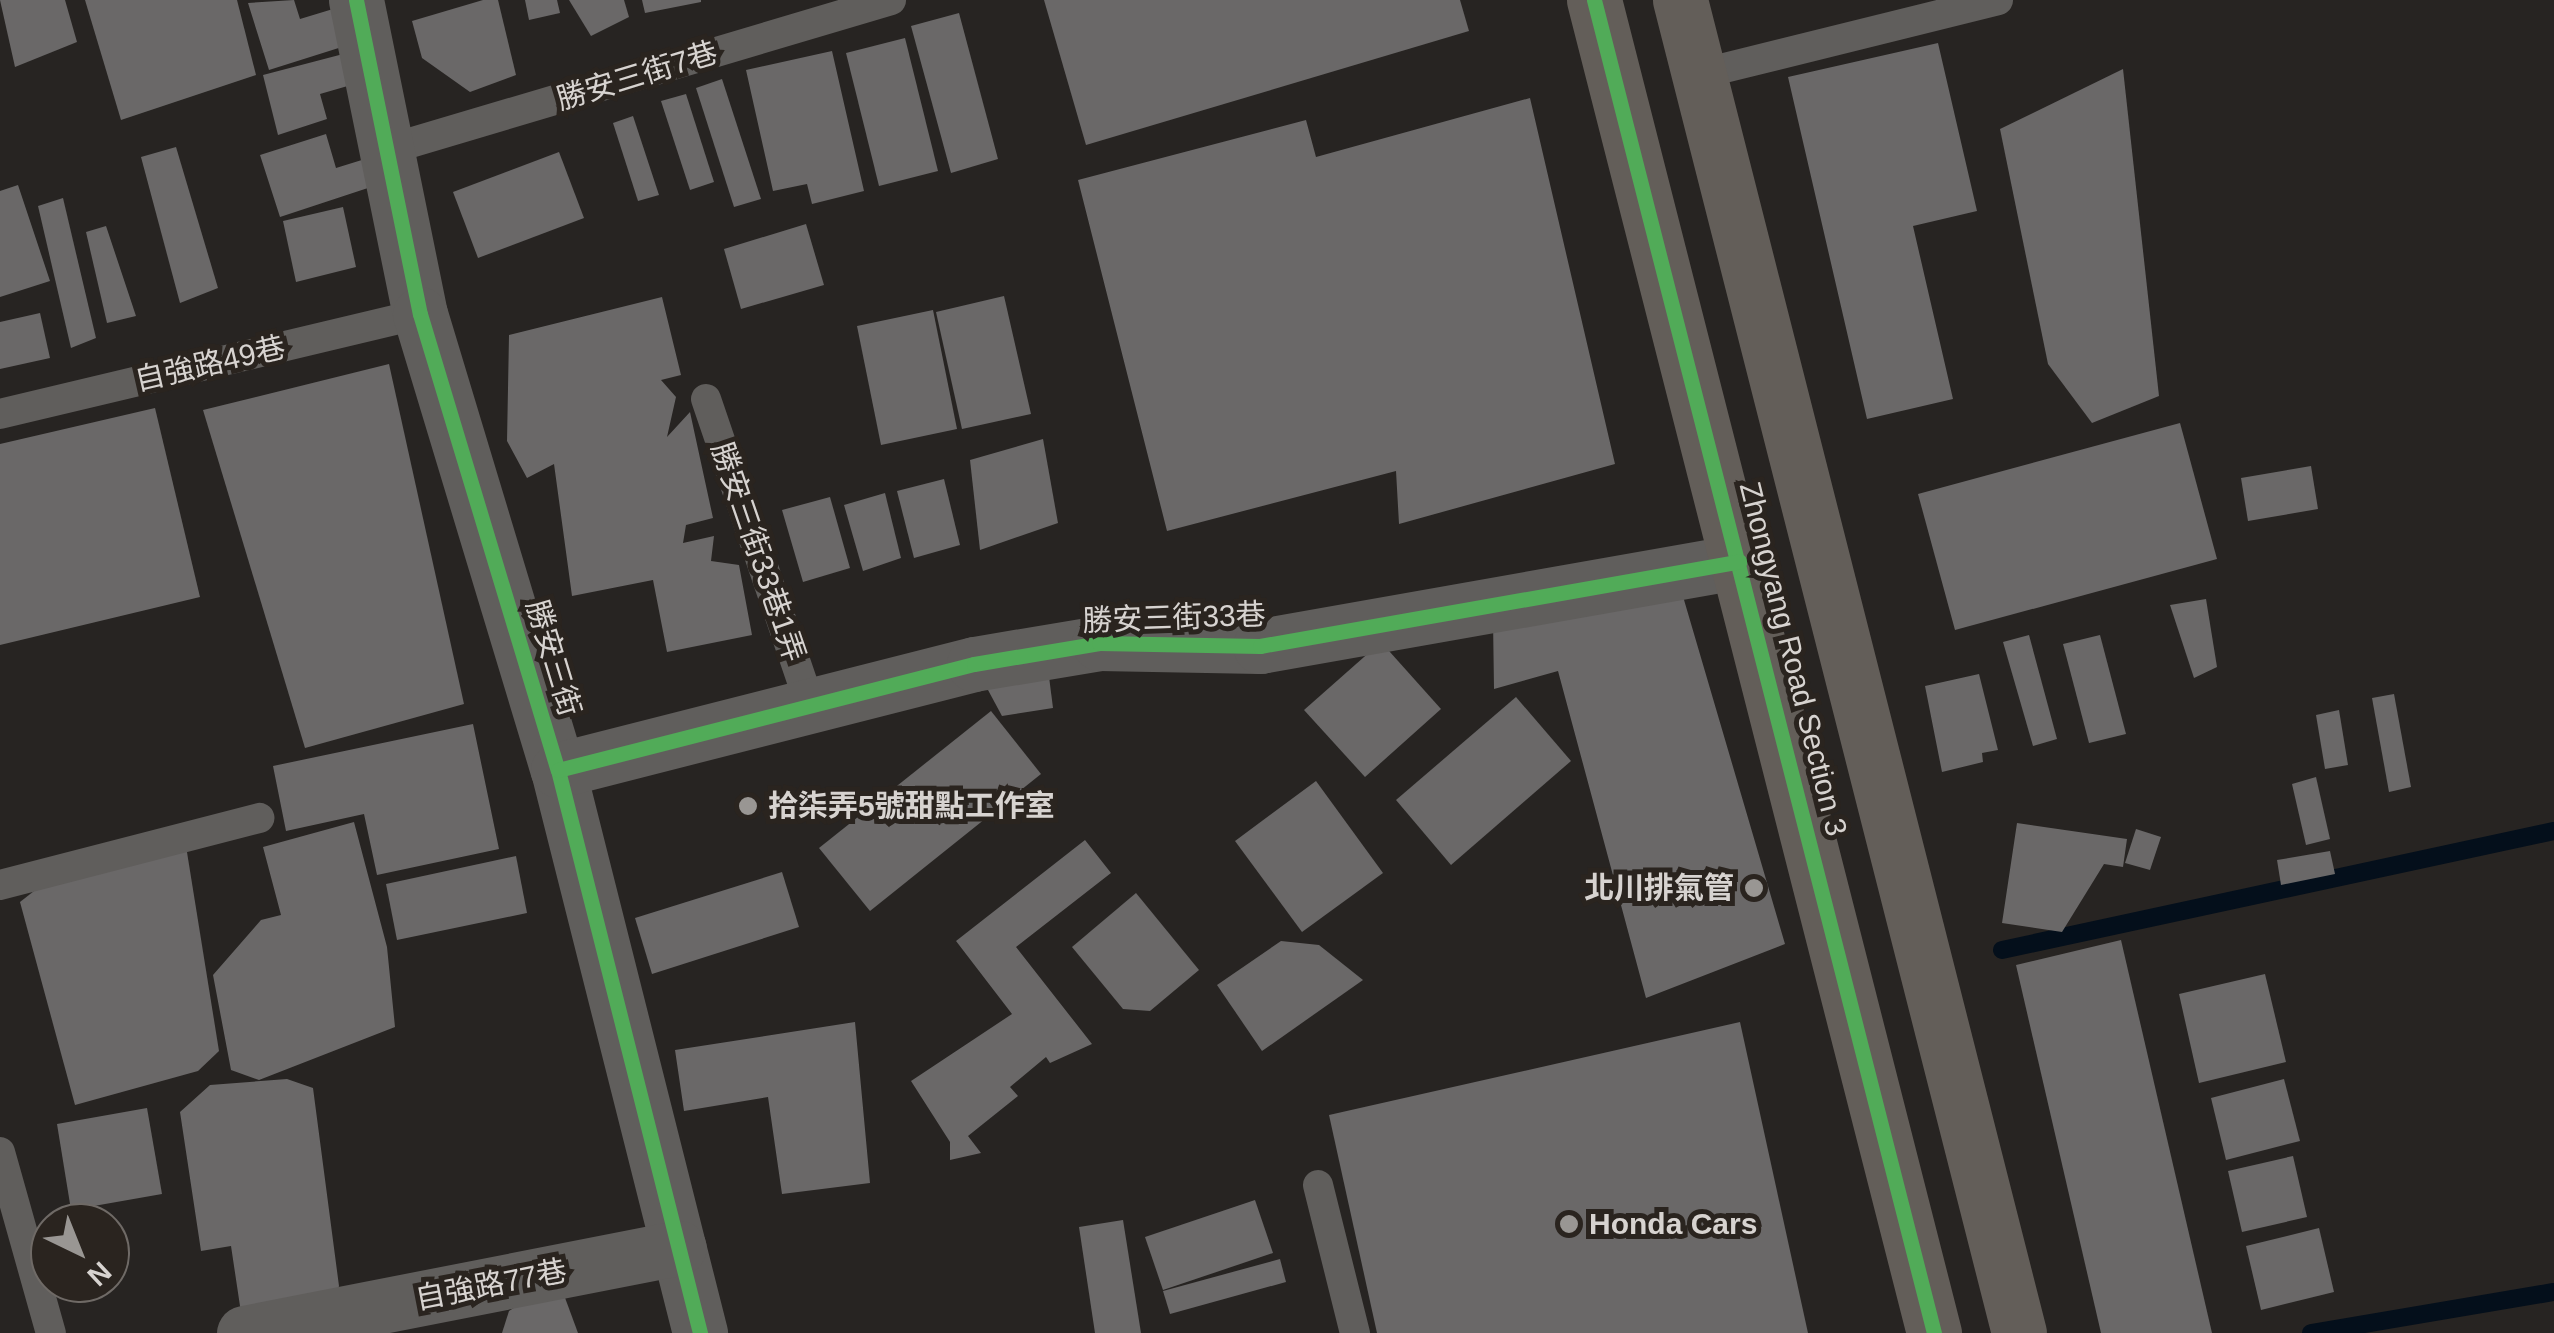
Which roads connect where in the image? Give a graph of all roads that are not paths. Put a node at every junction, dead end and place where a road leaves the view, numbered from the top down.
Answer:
1 (356, 0) edge
2 (891, 0) edge
3 (1594, 0) edge
4 (1680, 0) edge
5 (1998, 0) edge
6 (1700, 74) junction
7 (383, 151) junction
8 (420, 314) junction
9 (706, 400) dead end
10 (0, 414) edge
11 (1740, 562) junction
12 (810, 704) junction
13 (558, 770) junction
14 (259, 818) dead end
15 (0, 885) edge
16 (0, 1152) edge
17 (1318, 1185) dead end
18 (679, 1248) junction
19 (51, 1333) edge
20 (244, 1333) edge
21 (700, 1333) edge
22 (1355, 1333) edge
23 (1934, 1333) edge
24 (2020, 1333) edge

1 - 7 street, 勝安三街
2 - 7 lane, 勝安三街7巷
3 - 11 street, Zhongyang Road Section 3
4 - 6 street, Zhongyang Road Section 3
5 - 6 lane
6 - 24 street, Zhongyang Road Section 3
7 - 8 street, 勝安三街
8 - 10 lane, 自強路49巷
8 - 13 street, 勝安三街
9 - 12 lane, 勝安三街33巷1弄
11 - 12 street, 勝安三街33巷
11 - 23 street, Zhongyang Road Section 3
12 - 13 street, 勝安三街33巷
13 - 18 street, 勝安三街
14 - 15 lane
16 - 19 lane
17 - 22 lane
18 - 20 street, 自強路77巷
18 - 21 street, 勝安三街

